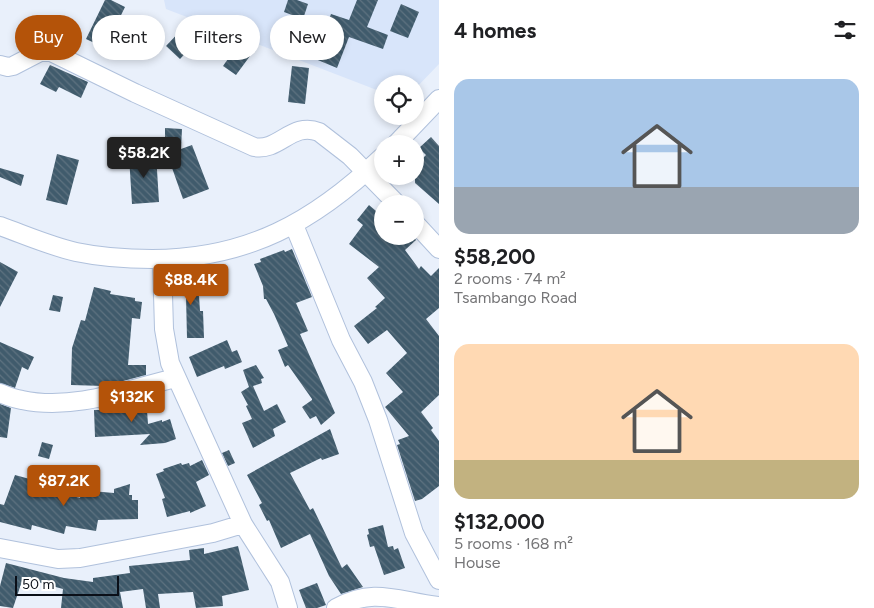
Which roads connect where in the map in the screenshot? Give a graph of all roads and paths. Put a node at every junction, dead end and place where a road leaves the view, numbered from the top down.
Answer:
1 (0, 65) edge
2 (439, 99) edge
3 (405, 135) edge
4 (374, 165) edge
5 (367, 172) junction
6 (388, 195) edge
7 (294, 225) junction
8 (0, 226) edge
9 (424, 233) edge
10 (439, 249) edge
11 (162, 259) junction
12 (175, 378) junction
13 (0, 393) edge
14 (244, 524) junction
15 (0, 548) edge
16 (439, 580) edge
17 (439, 606) edge
18 (288, 608) edge
19 (336, 608) edge

1 - 5 street
2 - 3 street
4 - 5 street
5 - 6 street
5 - 7 street
7 - 11 street
7 - 16 street
8 - 11 street
9 - 10 street
11 - 12 street
12 - 13 street
12 - 14 street
14 - 15 street
14 - 18 street
17 - 19 street

